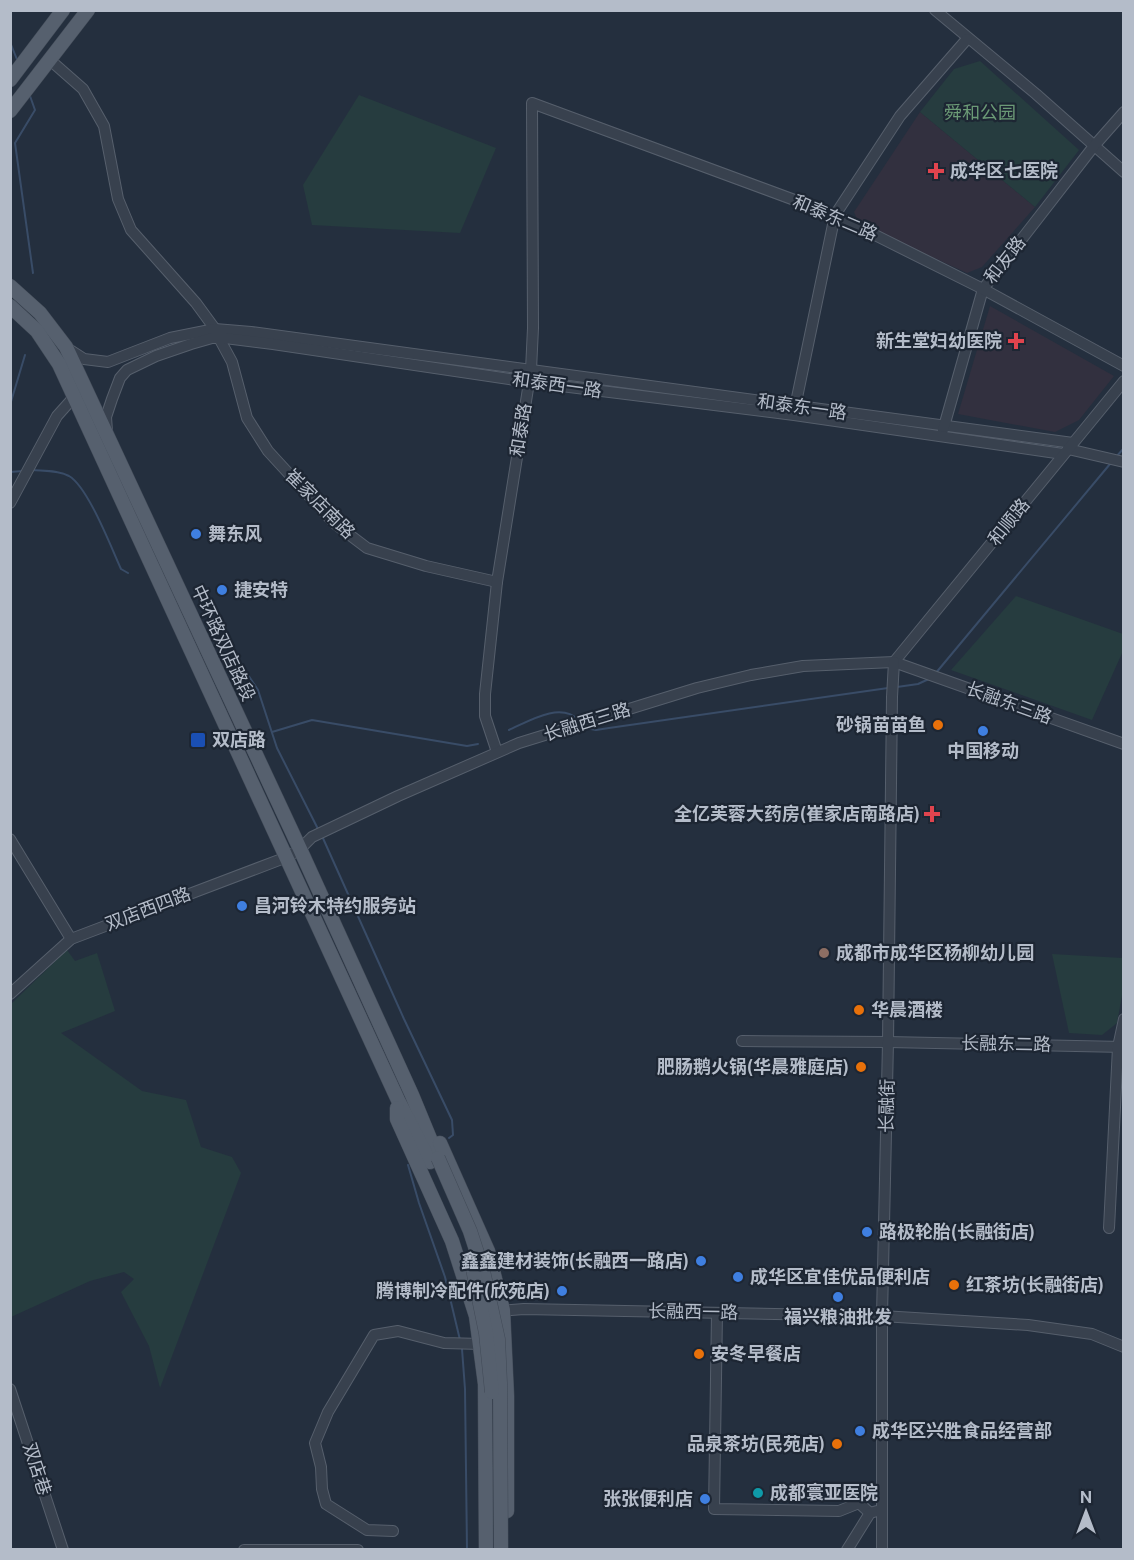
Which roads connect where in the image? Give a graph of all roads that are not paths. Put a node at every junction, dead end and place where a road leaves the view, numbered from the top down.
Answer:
1 (63, 10) edge
2 (88, 10) edge
3 (935, 10) edge
4 (967, 39) junction
5 (50, 60) junction
6 (10, 80) edge
7 (532, 103) joint
8 (14, 107) edge
9 (1124, 112) edge
10 (1094, 146) junction
11 (1124, 172) edge
12 (835, 215) junction
13 (10, 286) edge
14 (983, 289) junction
15 (10, 306) edge
16 (217, 334) junction
17 (66, 348) junction
18 (1124, 366) edge
19 (530, 376) junction
20 (1124, 381) edge
21 (74, 397) junction
22 (795, 410) junction
23 (943, 431) junction
24 (107, 437) junction
25 (1068, 449) junction
26 (1124, 462) edge
27 (10, 503) edge
28 (497, 582) junction
29 (894, 662) junction
30 (1124, 744) edge
31 (497, 752) junction
32 (10, 839) edge
33 (300, 849) junction
34 (287, 857) junction
35 (71, 939) junction
36 (10, 994) edge
37 (1124, 1018) edge
38 (742, 1041) dead end
39 (888, 1042) junction
40 (1121, 1047) edge
41 (412, 1095) junction
42 (398, 1100) junction
43 (434, 1160) junction
44 (1109, 1228) dead end
45 (503, 1310) junction
46 (717, 1313) junction
47 (476, 1316) junction
48 (882, 1316) junction
49 (481, 1344) junction
50 (1124, 1347) edge
51 (10, 1389) edge
52 (882, 1510) junction
53 (870, 1513) junction
54 (393, 1531) dead end
55 (63, 1550) edge
56 (244, 1550) edge
57 (358, 1550) edge
58 (486, 1550) edge
59 (492, 1550) edge
60 (501, 1550) edge
61 (507, 1550) edge
62 (847, 1550) edge
63 (882, 1550) edge

1 - 6 main road
2 - 5 main road
3 - 4 street
4 - 10 street
4 - 12 street
5 - 8 main road
5 - 16 street, 崔家店南路
7 - 12 street, 和泰东二路
7 - 19 street, 和泰路
9 - 10 street, 和友路
10 - 11 street
10 - 14 street, 和友路
12 - 14 street, 和泰东二路
12 - 22 street
13 - 17 main road, 中环路双店路段
14 - 18 street, 和泰东二路
14 - 23 street, 和友路
15 - 21 main road, 中环路双店路段
16 - 17 street, 和泰西一路
16 - 19 street, 和泰西一路
16 - 24 street, 和泰西一路
16 - 28 street, 崔家店南路
17 - 24 main road, 中环路双店路段
19 - 22 street, 和泰东一路
19 - 28 street, 和泰路
20 - 25 street, 和顺路
21 - 27 street
21 - 34 main road, 中环路双店路段
22 - 23 street
23 - 25 street
24 - 33 main road, 中环路双店路段
25 - 26 street
25 - 29 street, 和顺路
28 - 31 street, 和泰路
29 - 30 street, 长融东三路
29 - 31 street, 长融西三路
29 - 39 street, 长融街
31 - 33 street, 长融西三路
32 - 35 street
33 - 34 street, 双店西四路
33 - 41 main road, 中环路双店路段
34 - 35 street, 双店西四路
34 - 42 main road, 中环路双店路段
35 - 36 street, 双店西四路
37 - 40 street
38 - 39 street, 长融东二路
39 - 40 street, 长融东二路
39 - 48 street, 长融街
40 - 44 street
41 - 43 main road
41 - 45 main road
42 - 43 main road
42 - 47 main road
43 - 59 main road, bridge
43 - 60 main road, bridge
45 - 46 street, 长融西一路
45 - 47 street, 长融西一路
45 - 61 main road
46 - 48 street, 长融西一路
46 - 53 street
47 - 49 main road
48 - 50 street, 长融西一路
48 - 52 street, 长融街
49 - 54 street
49 - 58 main road
51 - 55 street, 双店巷
52 - 53 street
52 - 63 street, 长融街
53 - 62 street
56 - 57 street

